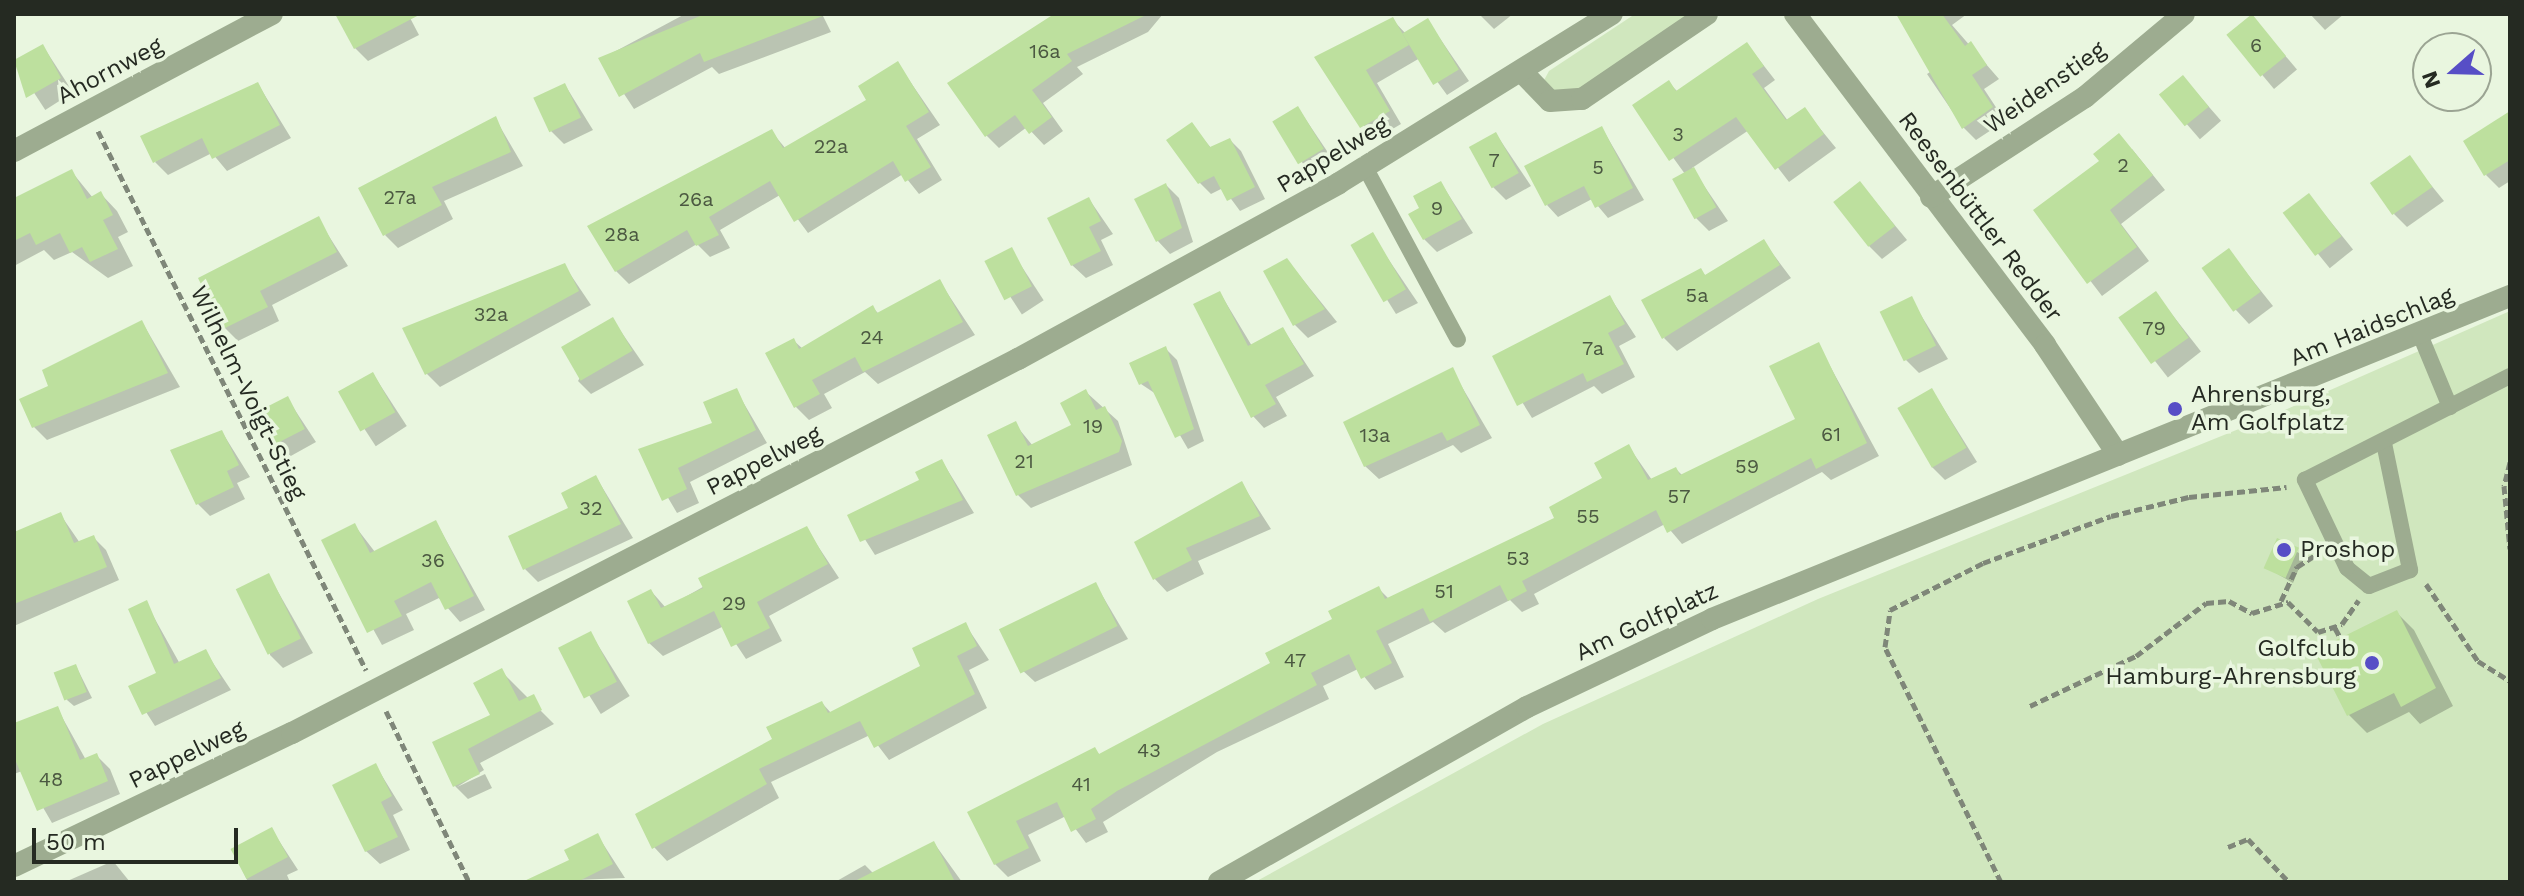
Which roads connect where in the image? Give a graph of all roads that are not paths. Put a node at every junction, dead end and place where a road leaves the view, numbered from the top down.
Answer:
1 (272, 14) edge
2 (1612, 14) edge
3 (1707, 14) edge
4 (1795, 14) edge
5 (2184, 14) edge
6 (1522, 72) junction
7 (14, 151) edge
8 (1365, 167) junction
9 (1931, 197) junction
10 (2510, 296) edge
11 (2421, 337) junction
12 (1458, 340) dead end
13 (2510, 376) edge
14 (2450, 407) junction
15 (2384, 443) junction
16 (2118, 455) junction
17 (14, 866) edge
18 (1219, 882) edge

1 - 7 street, Ahornweg
2 - 6 street, Pappelweg
3 - 6 street
4 - 9 street, Reesenbüttler Redder
5 - 9 street, Weidenstieg
6 - 8 street, Pappelweg
8 - 12 lane
8 - 17 street, Pappelweg
9 - 16 street, Reesenbüttler Redder
10 - 11 street, Am Haidschlag
11 - 14 lane
11 - 16 street, Am Haidschlag
13 - 14 lane
14 - 15 lane
15 - 15 lane
16 - 18 street, Am Golfplatz

